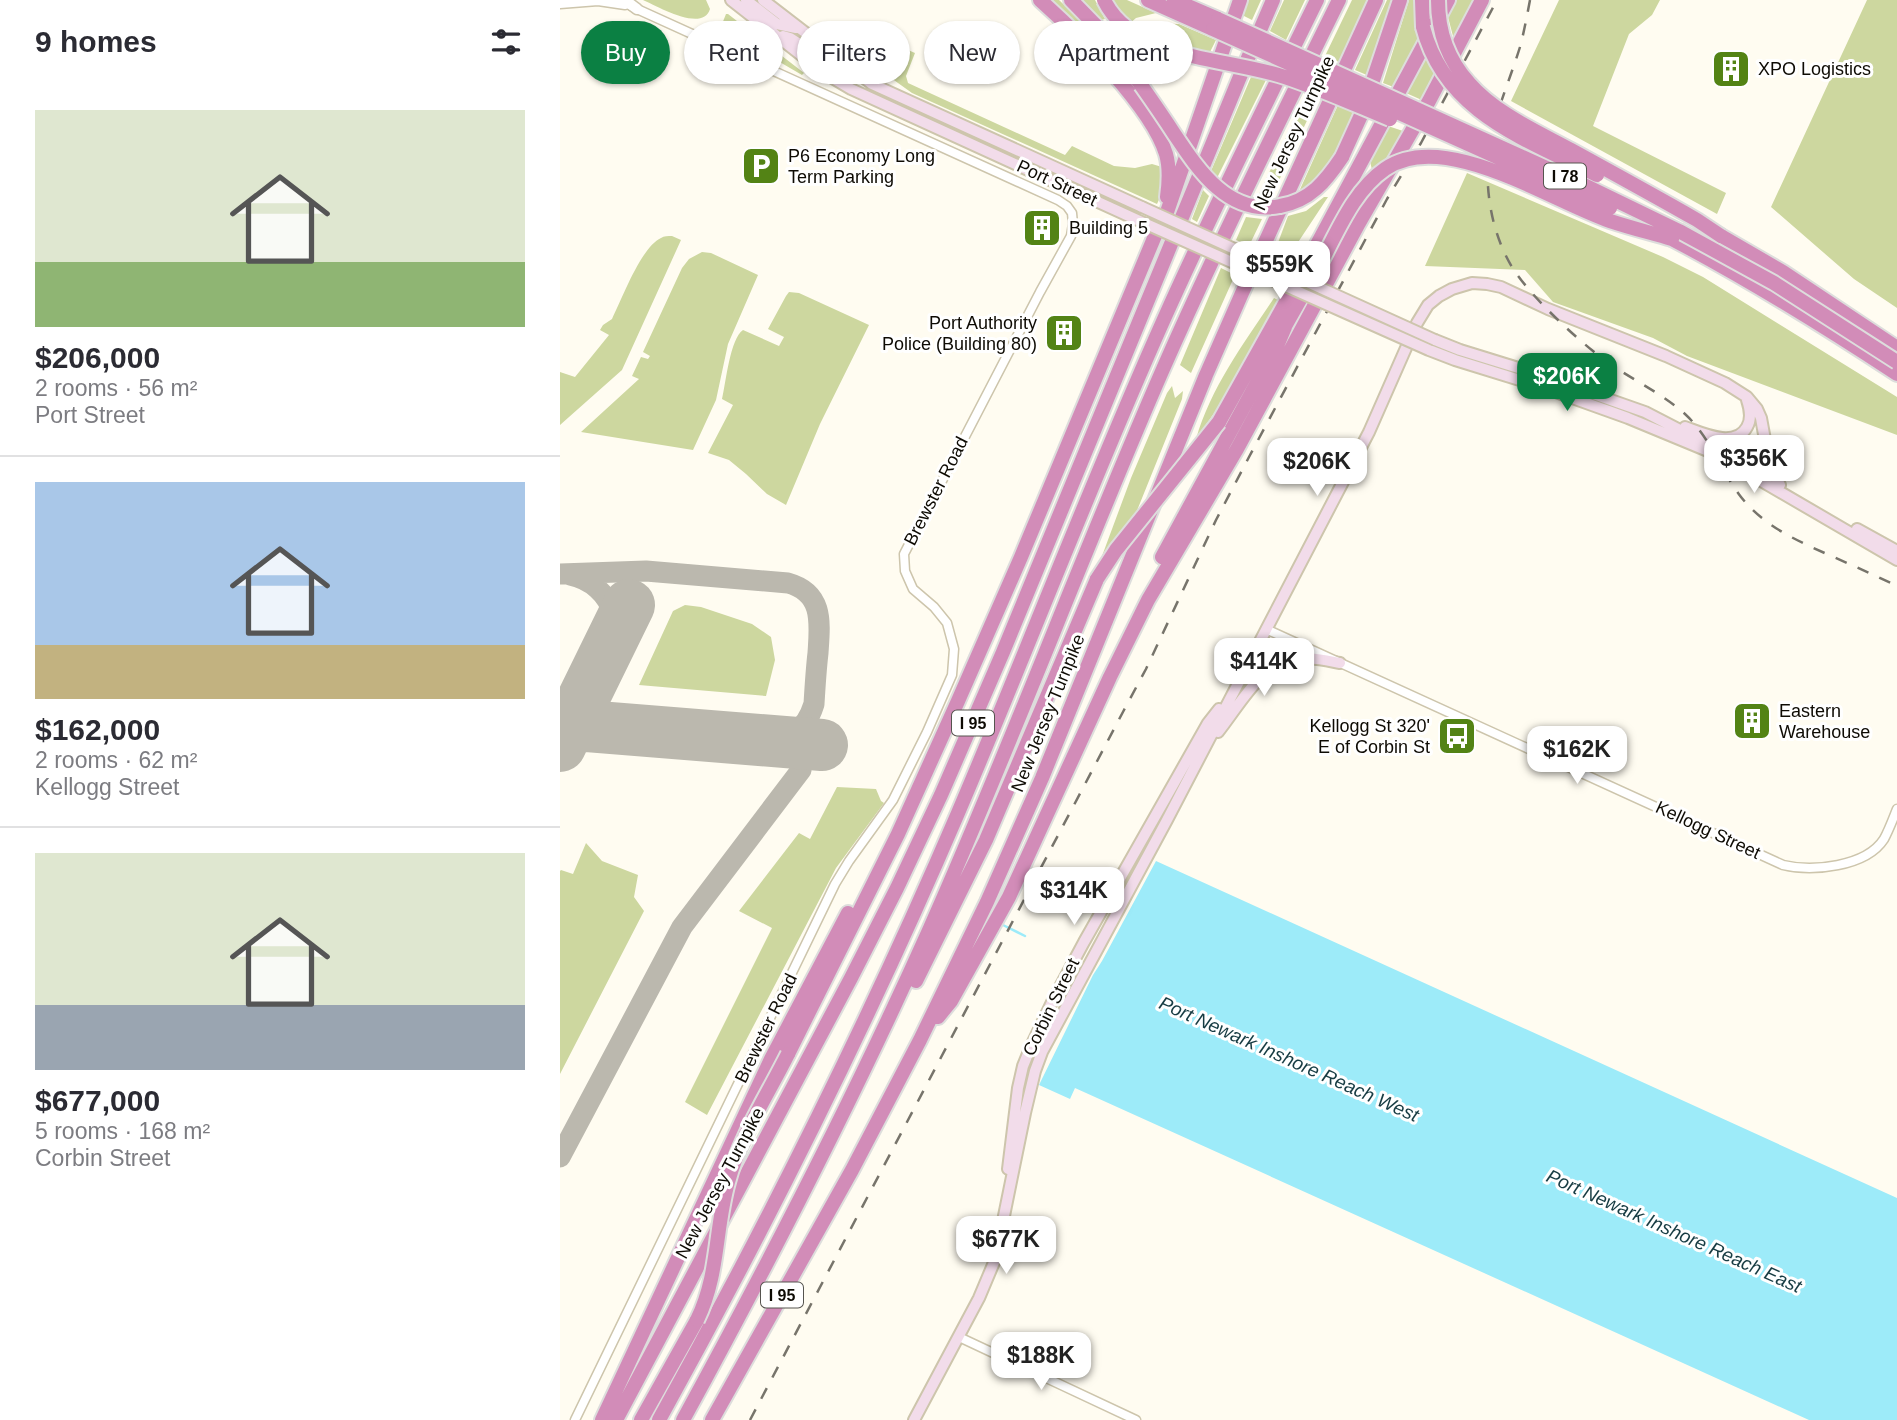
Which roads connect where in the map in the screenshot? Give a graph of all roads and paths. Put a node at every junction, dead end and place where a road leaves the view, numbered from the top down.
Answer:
1 (620, 0) edge
2 (625, 0) edge
3 (731, 0) edge
4 (746, 0) edge
5 (762, 0) edge
6 (1040, 0) edge
7 (1071, 0) edge
8 (1104, 0) edge
9 (1148, 0) edge
10 (1174, 0) edge
11 (1194, 0) edge
12 (1240, 0) edge
13 (1273, 0) edge
14 (1317, 0) edge
15 (1339, 0) edge
16 (1376, 0) edge
17 (1399, 0) edge
18 (1422, 0) edge
19 (1438, 0) edge
20 (1448, 0) edge
21 (1482, 0) edge
22 (560, 4) edge
23 (637, 9) junction
24 (1217, 20) junction
25 (758, 21) edge
26 (797, 27) edge
27 (797, 29) edge
28 (783, 41) edge
29 (872, 84) edge
30 (1534, 174) junction
31 (1152, 224) junction
32 (1721, 236) junction
33 (1672, 239) junction
34 (1285, 327) junction
35 (1432, 345) junction
36 (1897, 348) edge
37 (1897, 362) edge
38 (1897, 374) edge
39 (1741, 392) junction
40 (1645, 412) junction
41 (1219, 422) junction
42 (1712, 450) junction
43 (1780, 485) junction
44 (1812, 508) junction
45 (1897, 551) edge
46 (1897, 561) edge
47 (1266, 629) junction
48 (1340, 663) junction
49 (1110, 677) junction
50 (1235, 688) junction
51 (1201, 754) junction
52 (912, 799) junction
53 (1897, 809) edge
54 (881, 1035) junction
55 (920, 1040) junction
56 (1008, 1200) junction
57 (959, 1337) junction
58 (575, 1420) edge
59 (601, 1420) edge
60 (616, 1420) edge
61 (641, 1420) edge
62 (659, 1420) edge
63 (683, 1420) edge
64 (712, 1420) edge
65 (914, 1420) edge
66 (1136, 1420) edge

1 - 23 street, Brewster Road
2 - 23 street
3 - 25 main road, Port Street
4 - 27 main road
5 - 26 main road, Port Street
6 - 31 highway
7 - 17 highway, bridge
8 - 30 highway, bridge
9 - 24 highway, I 78
10 - 24 highway, I 78
11 - 24 highway
12 - 31 highway
13 - 60 highway, New Jersey Turnpike / I 95
14 - 62 highway, New Jersey Turnpike / I 95
15 - 54 highway, New Jersey Turnpike / I 95
16 - 55 highway, New Jersey Turnpike / I 95
18 - 32 highway, bridge
19 - 32 highway, bridge
20 - 41 highway
21 - 49 highway
22 - 23 street, Brewster Road
23 - 58 street, Brewster Road
24 - 30 highway, I 78, bridge
24 - 37 highway, I 78, bridge
28 - 31 main road, Port Street
29 - 35 main road, Port Street, bridge
30 - 33 highway, I 78, bridge
31 - 35 main road, Port Street, bridge
31 - 52 highway
32 - 36 highway
33 - 34 highway, bridge
33 - 38 highway, I 78
34 - 41 highway
34 - 49 highway
35 - 40 main road, Port Street
35 - 42 main road, Port Street
39 - 40 main road
39 - 43 main road
39 - 47 main road, Corbin Street
40 - 42 main road, Port Street
41 - 54 highway, bridge
42 - 43 main road
42 - 44 main road
43 - 44 main road
44 - 45 main road
44 - 46 main road
47 - 48 street, Kellogg Street
47 - 50 main road, Corbin Street
48 - 51 main road
48 - 53 street, Kellogg Street
49 - 55 highway
50 - 51 main road, Corbin Street
50 - 56 main road, Corbin Street
51 - 56 main road, Corbin Street
52 - 59 highway
52 - 61 highway, bridge
54 - 63 highway, New Jersey Turnpike / I 95
55 - 64 highway, New Jersey Turnpike / I 95
56 - 57 main road, Corbin Street
57 - 65 main road, Corbin Street
57 - 66 street

